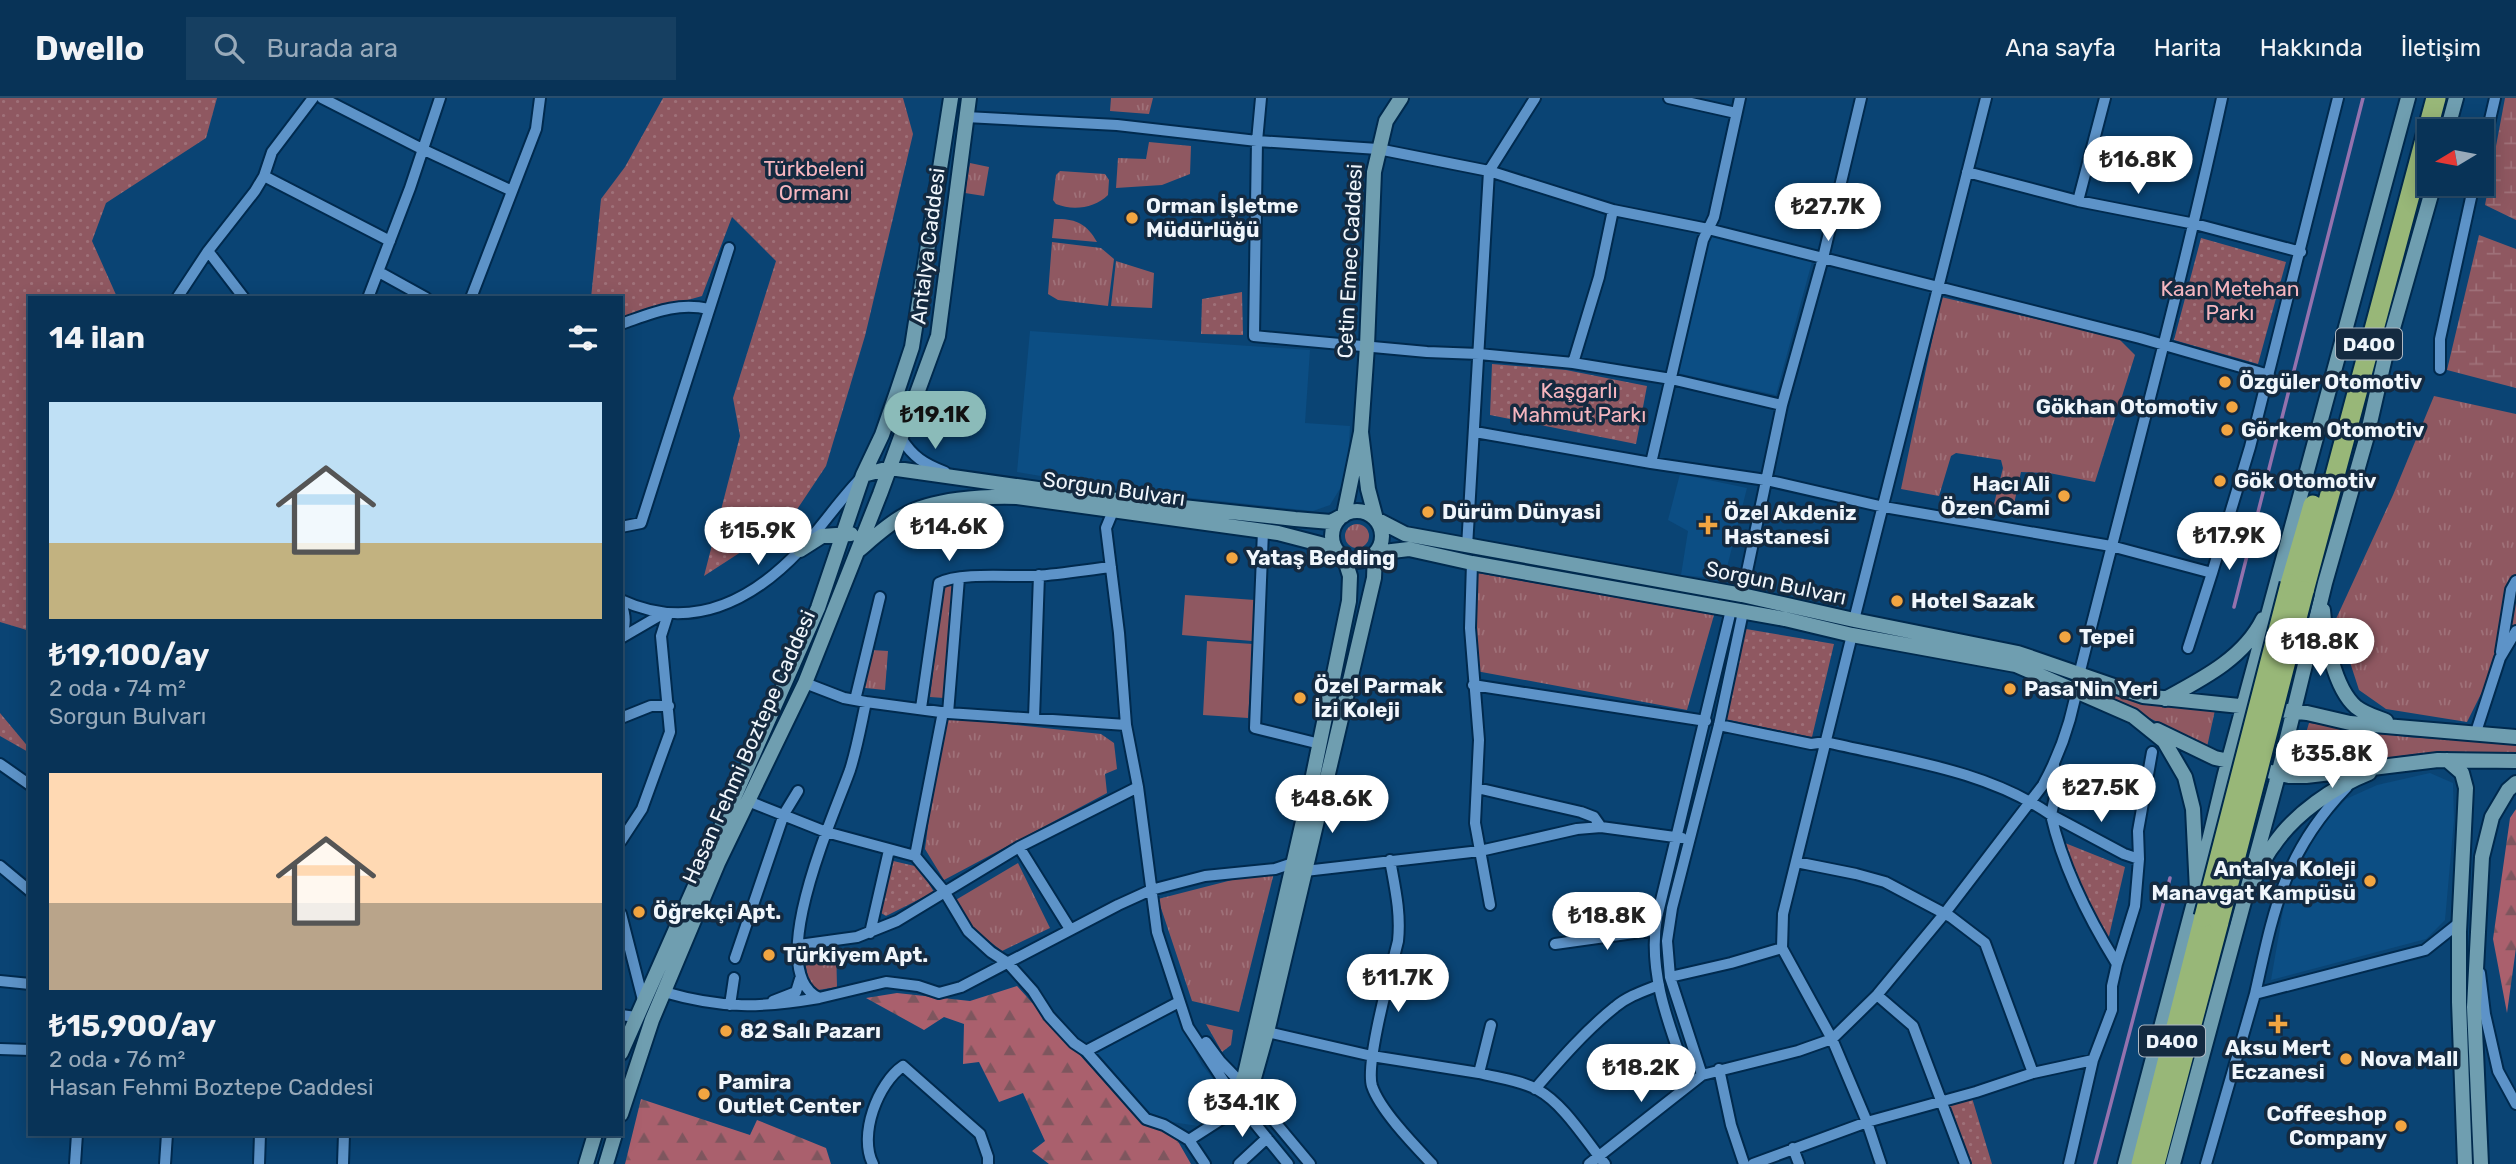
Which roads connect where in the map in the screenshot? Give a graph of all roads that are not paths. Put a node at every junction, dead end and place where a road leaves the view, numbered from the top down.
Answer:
1 (313, 98) edge
2 (322, 98) edge
3 (440, 98) edge
4 (540, 98) edge
5 (951, 98) edge
6 (969, 98) edge
7 (1261, 98) edge
8 (1401, 98) edge
9 (1535, 98) edge
10 (1669, 98) edge
11 (1740, 98) edge
12 (1861, 98) edge
13 (1986, 98) edge
14 (2105, 98) edge
15 (2222, 98) edge
16 (2338, 98) edge
17 (2408, 98) edge
18 (2422, 98) edge
19 (2436, 98) edge
20 (2456, 98) edge
21 (2495, 98) edge
22 (1736, 113) junction
23 (966, 117) junction
24 (2450, 119) edge
25 (2490, 119) edge
26 (1257, 141) junction
27 (422, 149) junction
28 (1378, 149) junction
29 (1489, 170) junction
30 (1967, 172) junction
31 (264, 176) junction
32 (510, 190) junction
33 (2431, 196) edge
34 (2471, 196) edge
35 (2078, 201) junction
36 (1613, 210) junction
37 (2195, 224) junction
38 (1708, 229) junction
39 (390, 241) junction
40 (729, 248) dead end
41 (208, 251) junction
42 (2301, 251) junction
43 (1823, 258) junction
44 (379, 272) junction
45 (1939, 288) junction
46 (178, 296) edge
47 (242, 296) edge
48 (369, 296) edge
49 (422, 296) edge
50 (472, 296) edge
51 (709, 309) junction
52 (623, 323) edge
53 (2163, 345) junction
54 (1367, 346) junction
55 (1479, 354) junction
56 (1573, 363) junction
57 (2440, 369) dead end
58 (2269, 375) junction
59 (1671, 379) junction
60 (1782, 405) junction
61 (1361, 432) junction
62 (1475, 432) junction
63 (901, 438) junction
64 (1651, 463) junction
65 (890, 468) junction
66 (863, 475) junction
67 (957, 477) junction
68 (1766, 480) junction
69 (1884, 507) junction
70 (1113, 511) junction
71 (1344, 514) junction
72 (1376, 519) junction
73 (890, 524) junction
74 (623, 527) edge
75 (866, 531) junction
76 (1263, 531) junction
77 (843, 536) junction
78 (2111, 546) junction
79 (1467, 547) junction
80 (800, 550) junction
81 (855, 553) junction
82 (1375, 553) junction
83 (1341, 554) junction
84 (1472, 563) junction
85 (1111, 567) junction
86 (2212, 573) junction
87 (1039, 575) junction
88 (959, 578) junction
89 (2516, 581) edge
90 (2298, 588) junction
91 (1742, 595) junction
92 (880, 597) dead end
93 (623, 602) edge
94 (623, 607) edge
95 (1737, 611) junction
96 (666, 614) junction
97 (1853, 628) junction
98 (2516, 631) edge
99 (623, 632) edge
100 (623, 637) edge
101 (2188, 648) dead end
102 (2500, 659) junction
103 (2079, 675) junction
104 (805, 683) junction
105 (1474, 685) junction
106 (2077, 692) junction
107 (2165, 699) junction
108 (861, 701) junction
109 (669, 706) junction
110 (2243, 707) junction
111 (921, 708) junction
112 (945, 712) junction
113 (2294, 712) junction
114 (623, 717) edge
115 (1034, 718) junction
116 (1706, 721) junction
117 (1126, 725) junction
118 (1719, 725) junction
119 (2149, 727) junction
120 (2407, 728) junction
121 (2475, 735) junction
122 (2516, 737) edge
123 (1826, 742) junction
124 (1320, 744) junction
125 (2152, 752) dead end
126 (2447, 760) junction
127 (2229, 761) junction
128 (2516, 761) edge
129 (0, 764) edge
130 (2054, 765) junction
131 (2387, 766) junction
132 (2278, 774) junction
133 (2355, 779) junction
134 (2516, 783) edge
135 (28, 784) edge
136 (1138, 787) junction
137 (1477, 788) junction
138 (798, 791) dead end
139 (748, 801) junction
140 (2031, 801) junction
141 (784, 814) junction
142 (2052, 815) junction
143 (1601, 827) junction
144 (826, 832) junction
145 (1676, 837) junction
146 (623, 838) edge
147 (1691, 839) junction
148 (1019, 847) junction
149 (889, 850) junction
150 (1480, 851) junction
151 (915, 856) junction
152 (2139, 859) junction
153 (1390, 860) junction
154 (1796, 862) junction
155 (0, 866) edge
156 (1299, 867) junction
157 (28, 889) edge
158 (1151, 890) junction
159 (944, 891) junction
160 (2197, 891) junction
161 (2242, 902) junction
162 (1490, 905) dead end
163 (1945, 913) junction
164 (2211, 920) junction
165 (623, 922) edge
166 (2459, 923) junction
167 (1070, 929) junction
168 (1655, 930) junction
169 (870, 933) junction
170 (2477, 940) junction
171 (1555, 944) dead end
172 (799, 945) junction
173 (1782, 948) junction
174 (736, 958) dead end
175 (1008, 962) junction
176 (2118, 964) junction
177 (1670, 977) junction
178 (734, 978) dead end
179 (800, 979) junction
180 (0, 981) edge
181 (28, 984) edge
182 (1659, 985) junction
183 (664, 992) junction
184 (2255, 993) junction
185 (1877, 995) junction
186 (819, 998) junction
187 (643, 1000) junction
188 (1179, 1002) junction
189 (730, 1005) junction
190 (761, 1006) junction
191 (629, 1016) edge
192 (1491, 1025) dead end
193 (1268, 1032) junction
194 (1832, 1039) junction
195 (623, 1044) edge
196 (0, 1049) edge
197 (28, 1049) edge
198 (1086, 1051) junction
199 (1372, 1055) junction
200 (2093, 1060) junction
201 (1719, 1069) junction
202 (1479, 1073) junction
203 (2033, 1073) junction
204 (1702, 1075) junction
205 (1690, 1084) junction
206 (1535, 1089) junction
207 (1240, 1100) junction
208 (1942, 1101) junction
209 (2516, 1104) edge
210 (623, 1108) edge
211 (1867, 1122) junction
212 (77, 1136) edge
213 (167, 1136) edge
214 (260, 1136) edge
215 (344, 1136) edge
216 (594, 1136) edge
217 (614, 1136) edge
218 (1267, 1138) junction
219 (1189, 1140) junction
220 (1793, 1148) junction
221 (1603, 1161) edge
222 (75, 1164) edge
223 (165, 1164) edge
224 (259, 1164) edge
225 (343, 1164) edge
226 (586, 1164) edge
227 (606, 1164) edge
228 (873, 1164) edge
229 (988, 1164) edge
230 (1205, 1164) edge
231 (1239, 1164) edge
232 (1288, 1164) edge
233 (1310, 1164) edge
234 (1432, 1164) edge
235 (1589, 1164) edge
236 (1744, 1164) edge
237 (1753, 1164) edge
238 (1799, 1164) edge
239 (1881, 1164) edge
240 (1965, 1164) edge
241 (2069, 1164) edge
242 (2125, 1164) edge
243 (2140, 1164) edge
244 (2155, 1164) edge
245 (2173, 1164) edge
246 (2206, 1164) edge
247 (2465, 1164) edge
248 (2481, 1164) edge

1 - 31 street
2 - 27 street
3 - 27 street
4 - 32 street
5 - 66 main road, Antalya Caddesi
6 - 23 main road, Antalya Caddesi
7 - 26 street
8 - 28 main road, Cetin Emec Caddesi
9 - 29 street
10 - 22 street
11 - 22 street
12 - 43 street
13 - 30 street
14 - 35 street
15 - 37 street
16 - 42 street
17 - 90 main road
18 - 90 highway, D400
19 - 90 highway, D400
20 - 24 main road
21 - 25 street
22 - 38 street
23 - 26 street
23 - 63 main road, Antalya Caddesi
26 - 28 street
26 - 54 street
27 - 32 street
27 - 39 street
28 - 29 street
28 - 54 main road, Cetin Emec Caddesi
29 - 36 street
29 - 55 street
30 - 35 street
30 - 45 street
31 - 39 street
31 - 41 street
32 - 50 street
33 - 90 main road
34 - 57 street
35 - 37 street
36 - 38 street
36 - 56 street
37 - 42 street
37 - 53 street
38 - 43 street
38 - 59 street
39 - 44 street
40 - 51 street
41 - 46 street
41 - 47 street
42 - 58 street
43 - 45 street
43 - 60 street
44 - 48 street
44 - 49 street
45 - 53 street
45 - 69 street
51 - 52 street
51 - 74 street
53 - 58 street
53 - 78 street
54 - 55 street
54 - 61 main road, Cetin Emec Caddesi
55 - 56 street
55 - 62 street
56 - 59 street
58 - 86 street
59 - 60 street
59 - 64 street
60 - 68 street
61 - 71 main road
61 - 72 main road
62 - 64 street
62 - 79 street
63 - 65 main road, Antalya Caddesi
63 - 67 street, Sorgun Bulvarı
64 - 68 street
65 - 66 main road
65 - 67 main road, Sorgun Bulvarı
65 - 75 main road, Antalya Caddesi
66 - 77 main road, Antalya Caddesi
66 - 80 street
67 - 71 main road, Sorgun Bulvarı
68 - 69 street
68 - 91 street
69 - 78 street
69 - 97 street
70 - 73 main road, Sorgun Bulvarı
70 - 76 main road, Sorgun Bulvarı
70 - 85 street
71 - 72 main road
71 - 83 main road
72 - 79 main road, Sorgun Bulvarı
72 - 82 main road
73 - 75 main road
73 - 81 main road, Sorgun Bulvarı
75 - 77 main road
75 - 81 main road, Antalya Caddesi
76 - 83 main road, Sorgun Bulvarı
76 - 124 street
77 - 80 main road
77 - 187 main road, Hasan Fehmi Boztepe Caddesi
78 - 86 street
78 - 103 street
79 - 91 main road, Sorgun Bulvarı
80 - 96 street
81 - 104 main road, Hasan Fehmi Boztepe Caddesi
82 - 83 main road
82 - 84 main road, Sorgun Bulvarı
82 - 156 main road
83 - 124 main road
84 - 95 main road, Sorgun Bulvarı
84 - 105 street
85 - 87 street
85 - 117 street
86 - 101 street
87 - 88 street
87 - 115 street
88 - 111 street
88 - 112 street
89 - 102 street
90 - 107 main road
90 - 110 main road
90 - 113 main road
90 - 120 main road
90 - 164 highway, D400, bridge
91 - 97 main road, Sorgun Bulvarı
92 - 108 street
93 - 96 street
94 - 99 street
95 - 97 main road, Sorgun Bulvarı
95 - 116 street
95 - 118 street
96 - 100 street
96 - 109 street
97 - 103 main road, Sorgun Bulvarı
97 - 106 main road, Sorgun Bulvarı
97 - 123 street
98 - 102 street
102 - 121 street
103 - 106 street
103 - 107 main road, Sorgun Bulvarı
104 - 108 street
104 - 139 main road, Hasan Fehmi Boztepe Caddesi
105 - 116 street
105 - 137 street
106 - 119 main road, Sorgun Bulvarı
106 - 130 street
107 - 110 main road, Sorgun Bulvarı
108 - 111 street
108 - 144 street
109 - 114 street
109 - 146 street
110 - 113 main road, Sorgun Bulvarı
110 - 127 main road
111 - 112 street
112 - 115 street
112 - 151 street
113 - 120 main road, Sorgun Bulvarı
113 - 132 main road
115 - 117 street
116 - 145 street
117 - 136 street
118 - 123 street
118 - 147 street
119 - 127 main road, Sorgun Bulvarı
119 - 160 main road
120 - 121 main road
121 - 122 main road
123 - 140 street
123 - 154 street
124 - 156 main road
125 - 152 street
126 - 128 main road
126 - 131 main road
126 - 166 main road
127 - 132 main road, Sorgun Bulvarı
127 - 160 main road
129 - 135 street
130 - 140 street
130 - 142 street
131 - 132 main road, Sorgun Bulvarı
131 - 133 main road
132 - 161 main road
133 - 161 main road
133 - 184 street
134 - 170 main road
136 - 148 street
136 - 158 street
137 - 143 street
137 - 150 street
138 - 141 street
139 - 141 street
139 - 183 main road, Hasan Fehmi Boztepe Caddesi
140 - 142 street
140 - 163 street
141 - 144 street
141 - 174 street
142 - 152 street
142 - 176 street
143 - 145 street
143 - 150 street
144 - 149 street
144 - 172 street
145 - 147 street
145 - 168 street
147 - 177 street
148 - 159 street
148 - 167 street
149 - 151 street
149 - 169 street
150 - 153 street
150 - 162 street
151 - 159 street
152 - 176 street
153 - 156 street
153 - 199 street
154 - 163 street
154 - 173 street
155 - 157 street
156 - 158 street
156 - 193 main road
156 - 207 main road
158 - 167 street
158 - 188 street
159 - 169 street
159 - 175 street
160 - 242 main road
161 - 245 main road
163 - 185 street
163 - 203 street
164 - 243 highway, D400
164 - 244 highway, D400
165 - 187 street
166 - 184 street
166 - 247 main road
167 - 175 street
168 - 171 street
168 - 182 street
169 - 172 street
170 - 209 street
170 - 248 main road
172 - 179 street
173 - 177 street
173 - 194 street
175 - 186 street
175 - 198 street
176 - 200 street
177 - 204 street
178 - 189 street
179 - 186 street
179 - 190 street
180 - 181 street
182 - 205 street
182 - 206 street
183 - 189 street
183 - 210 main road, Hasan Fehmi Boztepe Caddesi
184 - 246 street
185 - 194 street
185 - 208 street
186 - 190 street
187 - 191 main road, Hasan Fehmi Boztepe Caddesi
188 - 198 street
188 - 207 street
189 - 190 street
191 - 195 main road, Hasan Fehmi Boztepe Caddesi
192 - 202 street
193 - 199 street
193 - 207 main road
194 - 201 street
194 - 211 street
196 - 197 street
198 - 219 street
199 - 202 street
199 - 234 street
200 - 203 street
200 - 241 street
201 - 204 street
201 - 236 street
202 - 206 street
203 - 208 street
204 - 205 street
205 - 221 street
206 - 221 street
207 - 218 street
207 - 219 street
207 - 233 street
208 - 211 street
208 - 240 street
211 - 220 street
211 - 239 street
212 - 222 street
213 - 223 street
214 - 224 street
215 - 225 street
216 - 226 main road
217 - 227 main road
218 - 231 street
218 - 232 street
219 - 230 street
220 - 237 street
220 - 238 street
221 - 235 street
228 - 229 street

